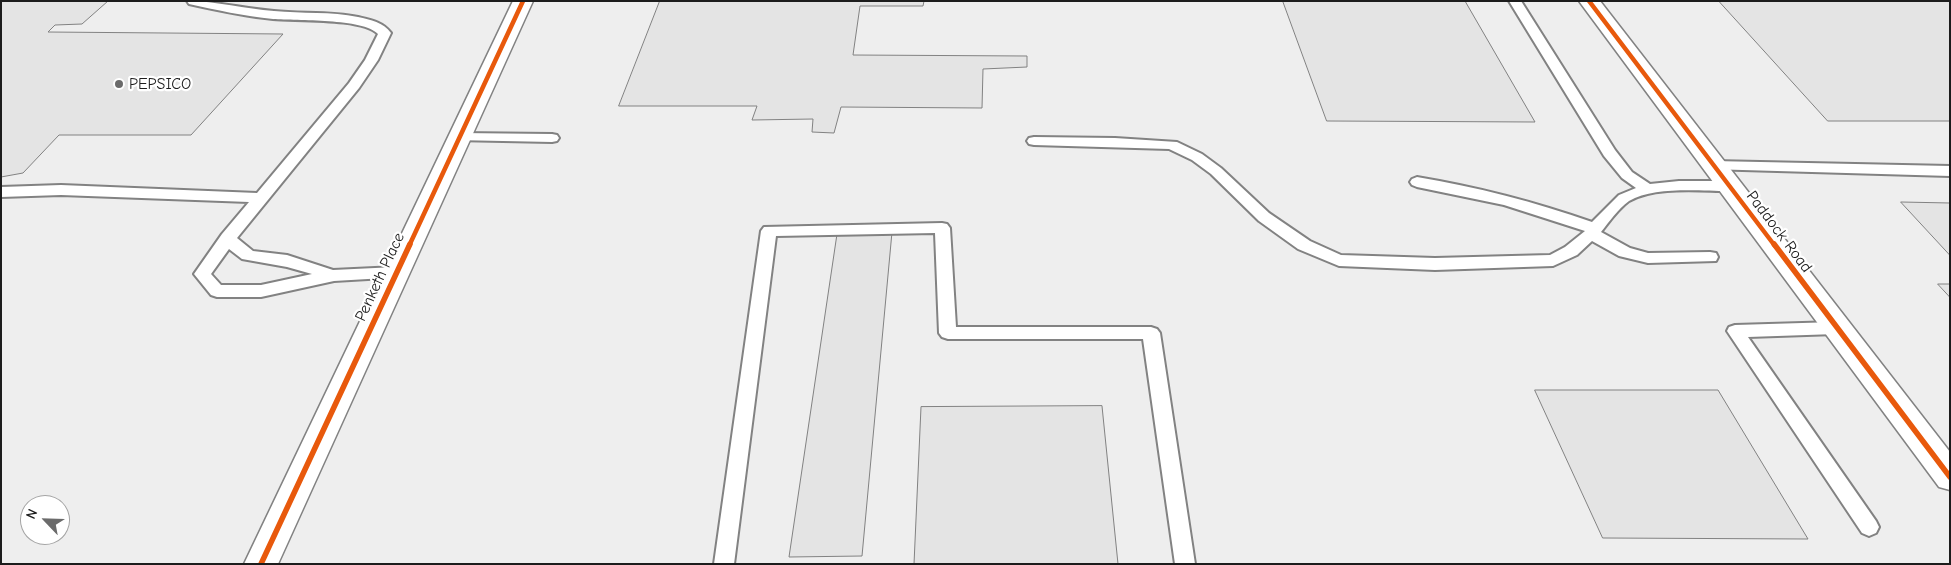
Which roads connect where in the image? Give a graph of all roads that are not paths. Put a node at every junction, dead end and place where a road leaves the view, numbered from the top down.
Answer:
1 (193, 1) edge
2 (523, 1) edge
3 (1515, 1) edge
4 (1589, 1) edge
5 (459, 137) junction
6 (552, 138) dead end
7 (1034, 141) dead end
8 (1950, 171) edge
9 (1721, 176) junction
10 (1417, 182) dead end
11 (1647, 189) junction
12 (1, 192) edge
13 (261, 198) junction
14 (1593, 232) junction
15 (228, 238) junction
16 (1710, 257) dead end
17 (396, 273) junction
18 (334, 275) junction
19 (1836, 328) junction
20 (1945, 466) edge
21 (1869, 527) dead end
22 (261, 564) edge
23 (724, 564) edge
24 (1185, 564) edge

1 - 13 lane
2 - 5 street, Penketh Place
3 - 11 lane
4 - 9 street, Paddock Road
5 - 6 lane
5 - 17 street, Penketh Place
7 - 14 lane
8 - 9 lane
9 - 11 lane
9 - 19 street, Paddock Road
10 - 14 lane
11 - 14 lane
12 - 13 lane
13 - 15 lane
14 - 16 lane
15 - 18 lane
15 - 18 lane
17 - 18 lane
17 - 22 street, Penketh Place
19 - 20 street, Paddock Road
19 - 21 lane
23 - 24 lane

